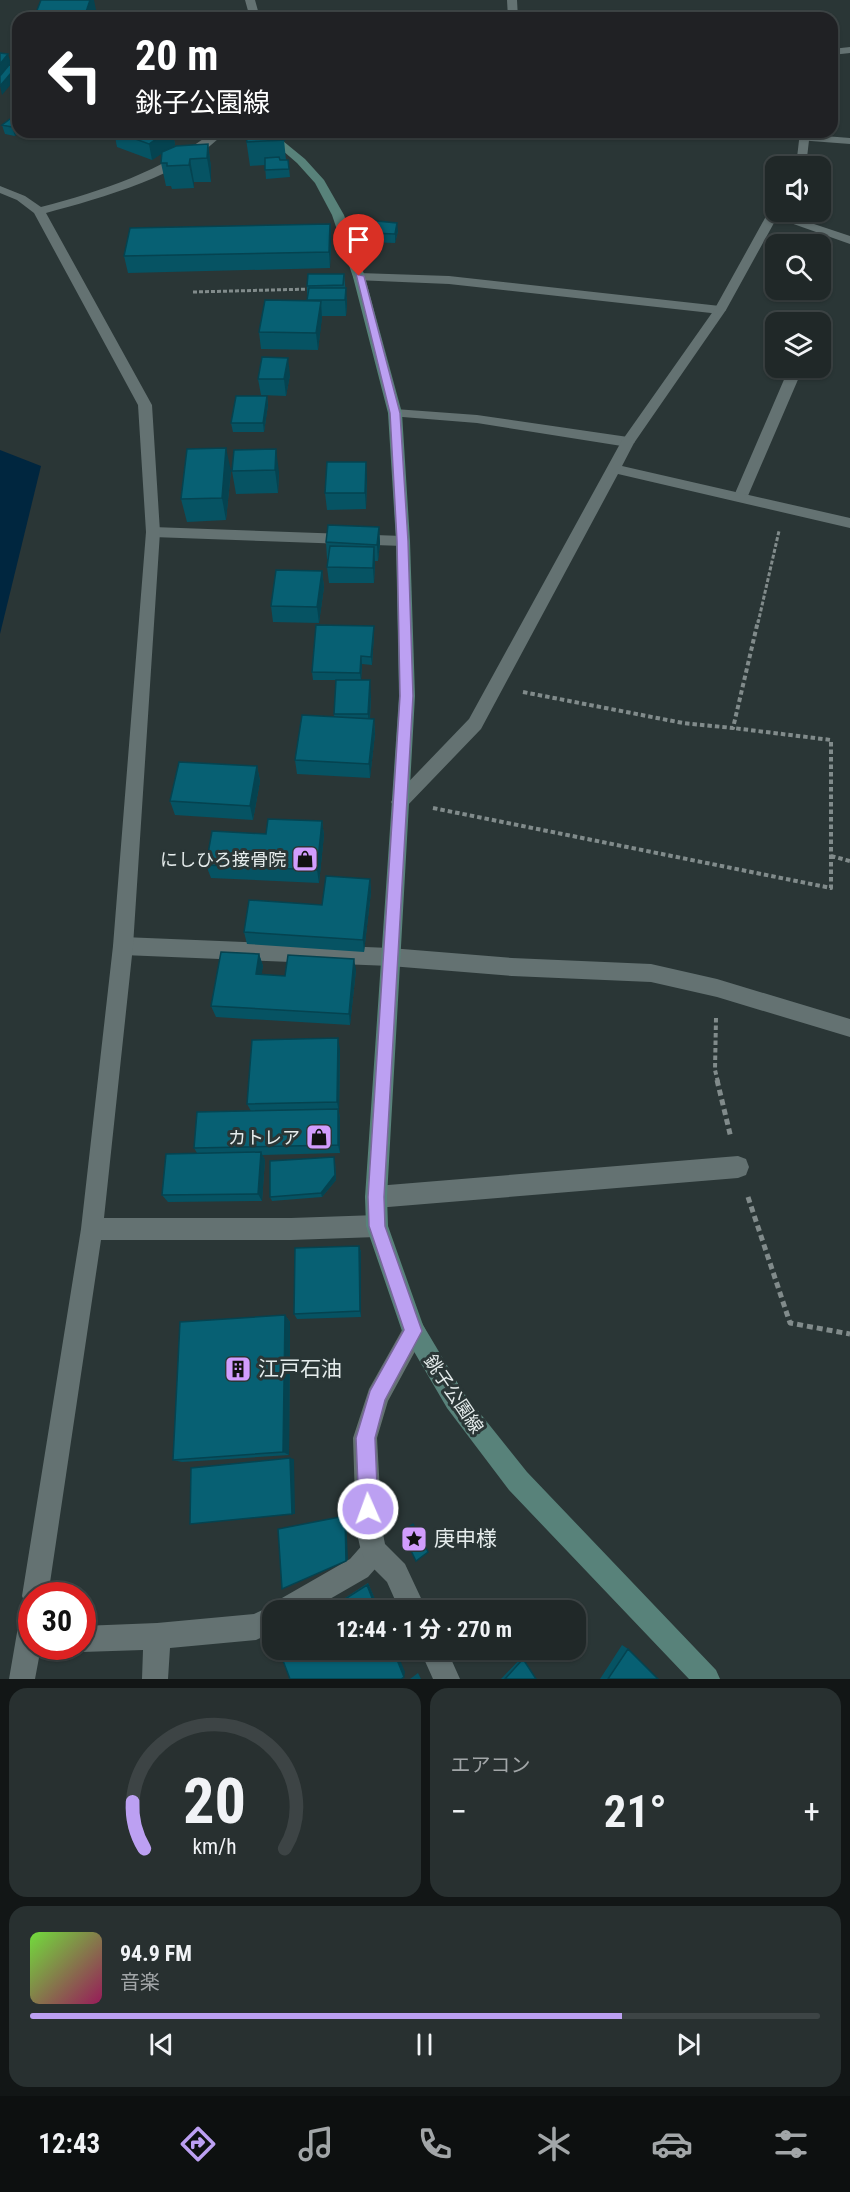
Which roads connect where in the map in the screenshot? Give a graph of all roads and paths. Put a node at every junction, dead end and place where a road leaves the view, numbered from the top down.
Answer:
1 (211, 138) edge
2 (273, 138) edge
3 (804, 138) edge
4 (831, 138) edge
5 (850, 141) edge
6 (802, 156) edge
7 (0, 189) edge
8 (39, 211) junction
9 (768, 222) edge
10 (803, 222) edge
11 (850, 240) edge
12 (361, 282) junction
13 (193, 292) dead end
14 (720, 310) junction
15 (792, 378) edge
16 (395, 413) junction
17 (628, 442) junction
18 (615, 469) junction
19 (740, 498) junction
20 (784, 507) junction
21 (850, 523) edge
22 (153, 532) junction
23 (403, 541) junction
24 (496, 686) junction
25 (733, 728) junction
26 (400, 802) junction
27 (831, 856) junction
28 (850, 861) edge
29 (123, 946) junction
30 (390, 957) junction
31 (850, 1028) edge
32 (738, 1167) dead end
33 (376, 1197) junction
34 (377, 1226) junction
35 (92, 1229) junction
36 (414, 1331) junction
37 (374, 1551) junction
38 (37, 1582) edge
39 (304, 1600) edge
40 (409, 1600) edge
41 (262, 1623) edge
42 (157, 1636) junction
43 (96, 1638) edge
44 (25, 1660) edge
45 (438, 1660) edge
46 (22, 1679) edge
47 (155, 1679) edge
48 (447, 1679) edge
49 (707, 1679) edge

1 - 8 street
2 - 12 main road, 銚子公園線
3 - 6 street
4 - 5 street
7 - 8 street
8 - 22 street
9 - 14 street
10 - 11 street
12 - 13 path
12 - 14 street
12 - 16 main road, 銚子公園線
14 - 17 street
15 - 19 street
16 - 17 street
16 - 23 main road, 銚子公園線
17 - 18 street
18 - 19 street
18 - 24 street
19 - 20 street
20 - 21 street
20 - 25 path
22 - 23 street
22 - 29 street
23 - 26 main road, 銚子公園線
24 - 25 path
24 - 26 street
25 - 27 path
26 - 27 path
26 - 30 main road, 銚子公園線
27 - 28 path
29 - 30 street
29 - 35 street
30 - 31 street
30 - 33 main road, 銚子公園線
32 - 33 street
33 - 34 main road, 銚子公園線
34 - 35 street
34 - 36 main road, 銚子公園線
35 - 38 street
36 - 37 street
36 - 49 main road, 銚子公園線
37 - 39 street
37 - 40 street
41 - 42 street
42 - 43 street
42 - 47 street
44 - 46 street
45 - 48 street

